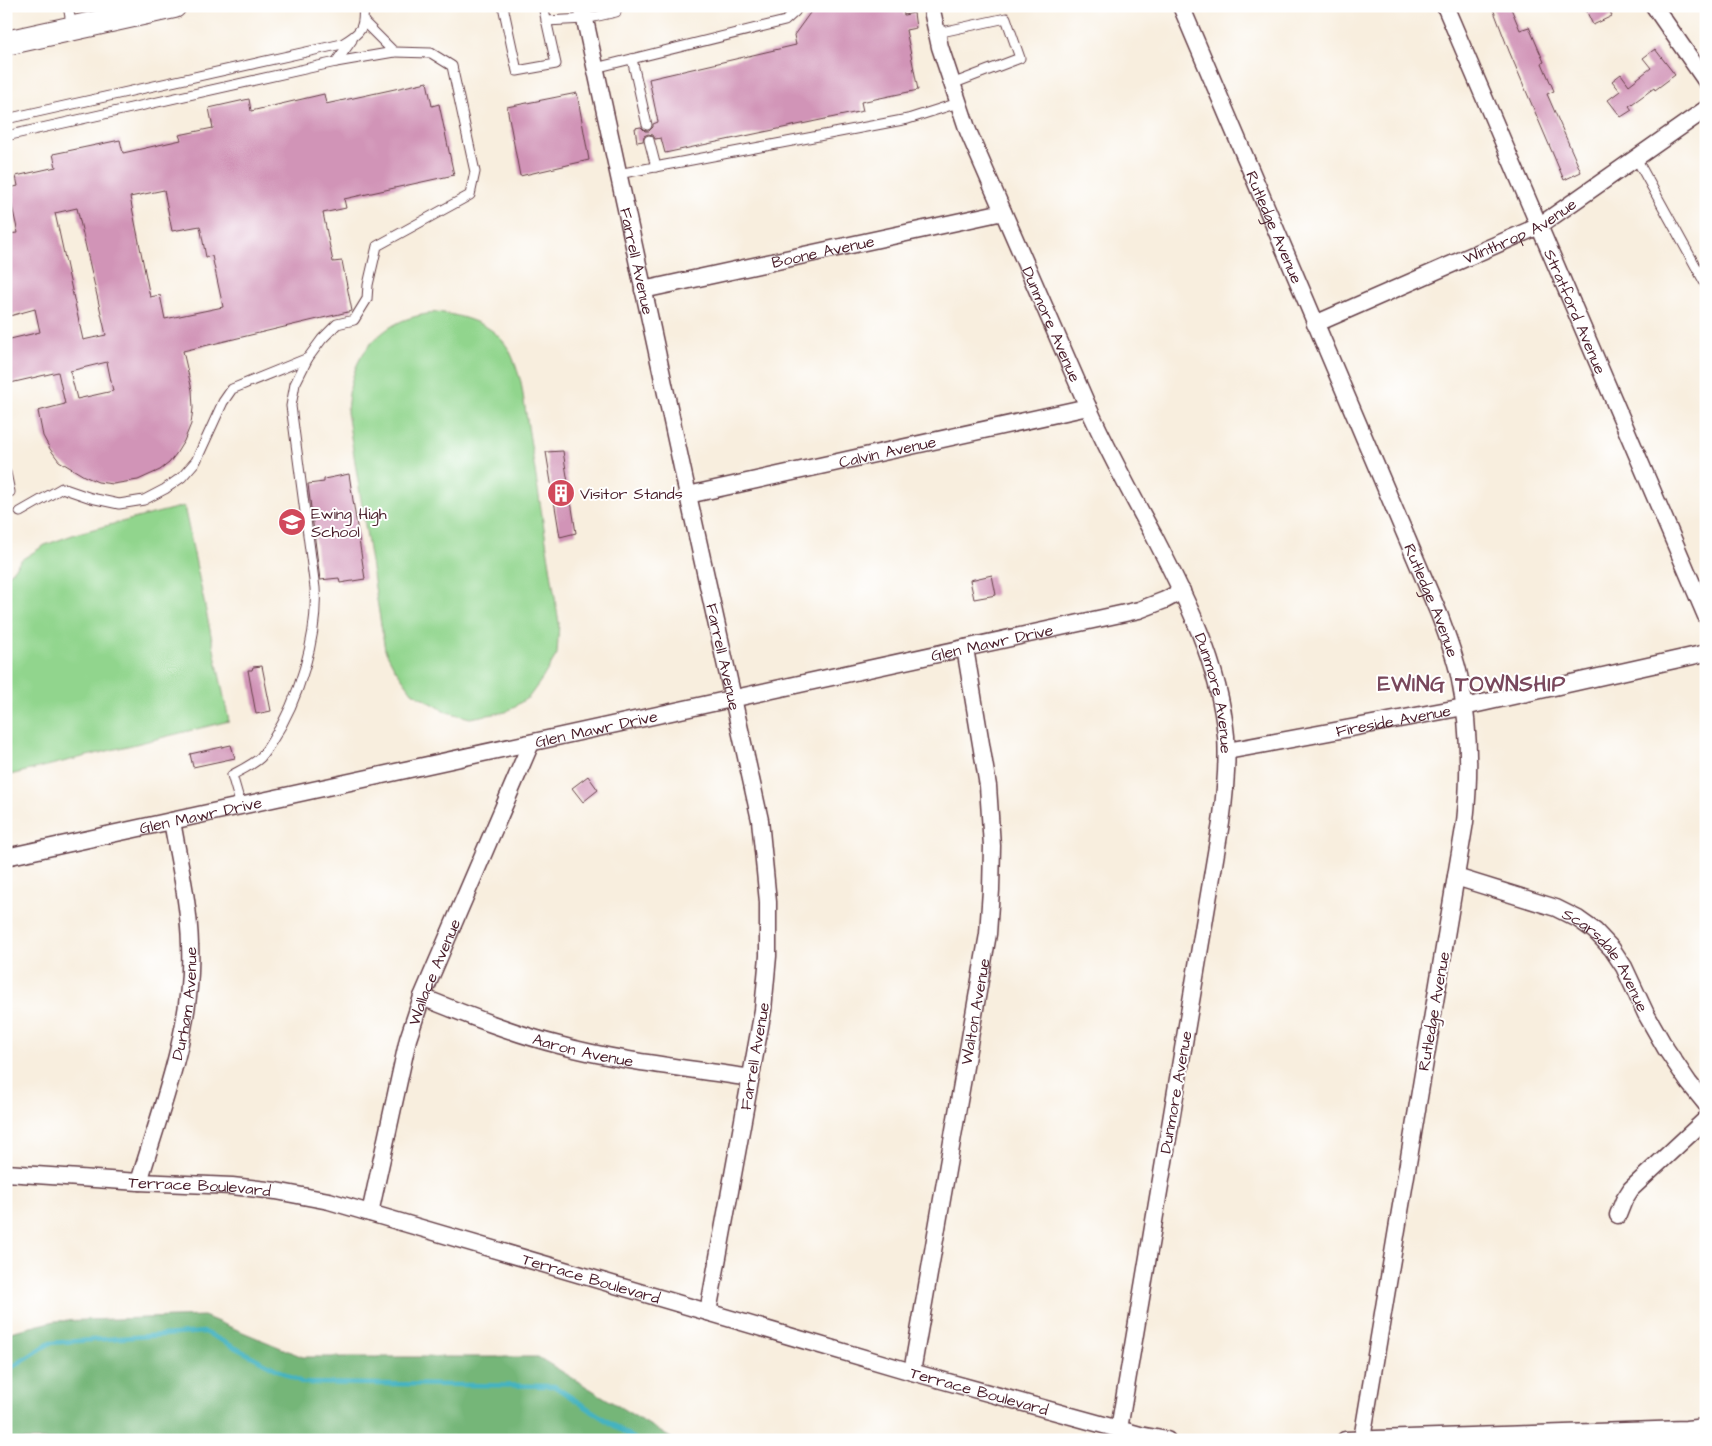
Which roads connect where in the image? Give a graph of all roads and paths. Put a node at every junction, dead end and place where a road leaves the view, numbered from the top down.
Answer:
1 (174, 6) edge
2 (363, 6) edge
3 (503, 6) edge
4 (543, 6) edge
5 (615, 6) edge
6 (798, 6) edge
7 (930, 6) edge
8 (1181, 6) edge
9 (1445, 6) edge
10 (1654, 6) edge
11 (144, 9) edge
12 (584, 12) edge
13 (70, 17) edge
14 (546, 21) junction
15 (364, 22) junction
16 (937, 33) junction
17 (355, 36) junction
18 (6, 43) edge
19 (394, 52) junction
20 (632, 59) junction
21 (336, 62) junction
22 (595, 68) junction
23 (1706, 81) edge
24 (952, 84) junction
25 (958, 103) junction
26 (1706, 109) edge
27 (6, 119) edge
28 (647, 125) dead end
29 (6, 136) edge
30 (649, 140) dead end
31 (1636, 158) junction
32 (656, 167) junction
33 (618, 174) junction
34 (1003, 212) junction
35 (1540, 226) junction
36 (1706, 285) edge
37 (643, 290) junction
38 (1316, 324) junction
39 (308, 358) junction
40 (1088, 407) junction
41 (6, 472) edge
42 (6, 493) edge
43 (688, 495) junction
44 (20, 512) dead end
45 (1182, 591) junction
46 (1706, 616) edge
47 (965, 648) junction
48 (1706, 653) edge
49 (732, 698) junction
50 (1464, 707) junction
51 (531, 742) junction
52 (1227, 751) junction
53 (241, 806) junction
54 (172, 821) junction
55 (6, 857) edge
56 (1456, 877) junction
57 (422, 997) junction
58 (751, 1078) junction
59 (1706, 1104) edge
60 (1706, 1119) edge
61 (6, 1173) edge
62 (139, 1182) junction
63 (370, 1213) junction
64 (1618, 1215) dead end
65 (708, 1312) junction
66 (912, 1372) junction
67 (1706, 1427) edge
68 (1119, 1429) junction
69 (1362, 1439) edge
70 (1167, 1440) edge
71 (1345, 1440) edge

1 - 11 main road
2 - 15 lane
3 - 14 lane
4 - 14 lane
5 - 12 lane
6 - 20 lane
7 - 16 street, Dunmore Avenue
8 - 38 street, Rutledge Avenue
9 - 35 street, Stratford Avenue
10 - 23 street
11 - 13 main road
12 - 14 lane
12 - 22 street, Farrell Avenue
13 - 18 main road
15 - 17 lane
15 - 19 lane
16 - 24 street, Dunmore Avenue
16 - 24 lane
17 - 21 lane
17 - 27 lane
19 - 21 lane
19 - 39 lane
20 - 22 lane
20 - 28 lane
21 - 29 lane
22 - 33 street, Farrell Avenue
24 - 25 street, Dunmore Avenue
25 - 32 lane
25 - 34 street, Dunmore Avenue
26 - 31 street, Winthrop Avenue
30 - 32 lane
31 - 35 street, Winthrop Avenue
31 - 36 lane
32 - 33 lane
33 - 37 street, Farrell Avenue
34 - 37 street, Boone Avenue
34 - 40 street, Dunmore Avenue
35 - 38 street, Winthrop Avenue
35 - 46 street, Stratford Avenue
37 - 43 street, Farrell Avenue
38 - 50 street, Rutledge Avenue
39 - 44 lane
39 - 53 lane
40 - 43 street, Calvin Avenue
40 - 45 street, Dunmore Avenue
41 - 42 lane
43 - 49 street, Farrell Avenue
45 - 47 street, Glen Mawr Drive
45 - 52 street, Dunmore Avenue
47 - 49 street, Glen Mawr Drive
47 - 66 street, Walton Avenue
48 - 50 street, Fireside Avenue
49 - 51 street, Glen Mawr Drive
49 - 58 street, Farrell Avenue
50 - 52 street, Fireside Avenue
50 - 56 street, Rutledge Avenue
51 - 53 street, Glen Mawr Drive
51 - 57 street, Wallace Avenue
52 - 68 street, Dunmore Avenue
53 - 54 street, Glen Mawr Drive
54 - 55 street, Glen Mawr Drive
54 - 62 street, Durham Avenue
56 - 59 street, Scarsdale Avenue
56 - 69 street, Rutledge Avenue
57 - 58 street, Aaron Avenue
57 - 63 street, Wallace Avenue
58 - 65 street, Farrell Avenue
60 - 64 street
61 - 62 street, Terrace Boulevard
62 - 63 street, Terrace Boulevard
63 - 65 street, Terrace Boulevard
65 - 66 street, Terrace Boulevard
66 - 68 street, Terrace Boulevard
67 - 69 street
68 - 70 street, Terrace Boulevard
69 - 71 street

